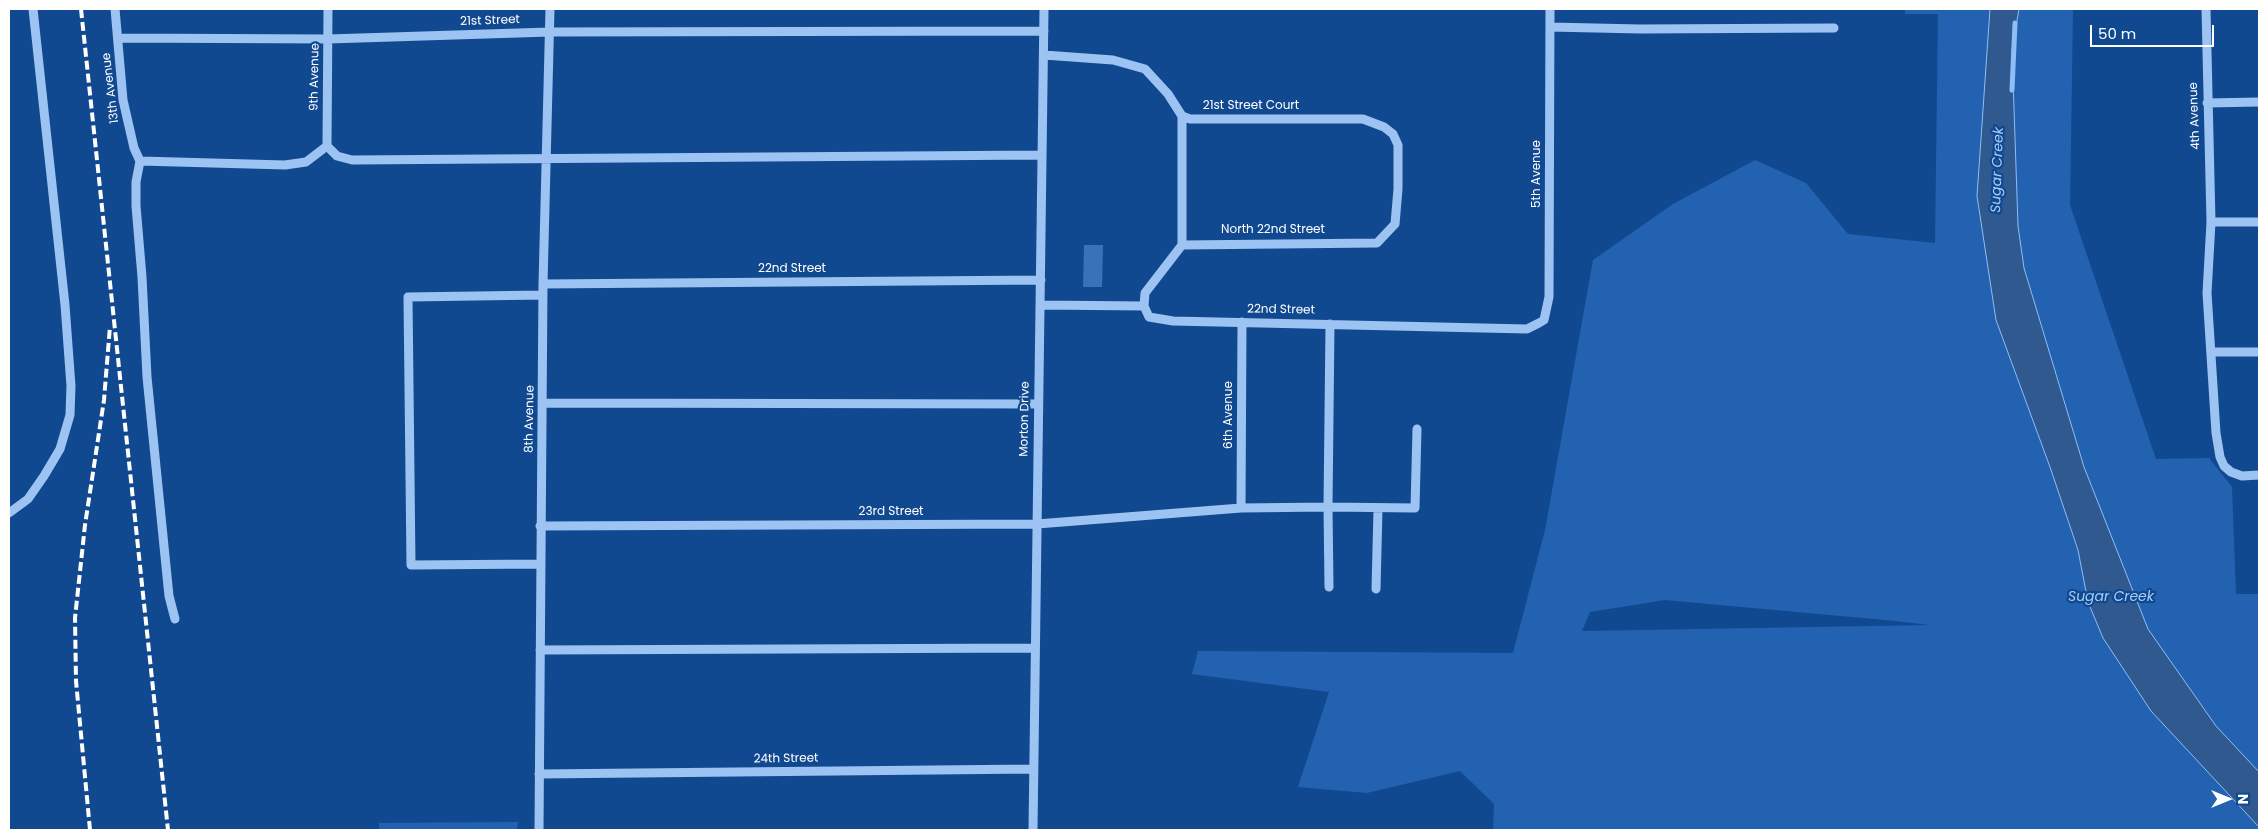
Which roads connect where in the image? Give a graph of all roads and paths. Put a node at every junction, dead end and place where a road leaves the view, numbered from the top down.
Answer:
1 (33, 9) edge
2 (115, 9) edge
3 (328, 9) edge
4 (550, 9) edge
5 (1044, 9) edge
6 (1550, 9) edge
7 (2206, 9) edge
8 (1550, 27) junction
9 (1834, 28) dead end
10 (1044, 31) junction
11 (550, 32) junction
12 (118, 38) junction
13 (328, 39) junction
14 (1044, 55) junction
15 (2259, 102) edge
16 (2207, 103) junction
17 (1182, 116) junction
18 (327, 146) junction
19 (1042, 155) junction
20 (546, 158) junction
21 (140, 161) junction
22 (1398, 189) joint
23 (2211, 222) junction
24 (2259, 222) edge
25 (1182, 245) junction
26 (1041, 280) junction
27 (543, 284) junction
28 (543, 296) junction
29 (1040, 304) junction
30 (1144, 306) junction
31 (1242, 322) junction
32 (1330, 324) junction
33 (1527, 329) joint
34 (2212, 352) junction
35 (2259, 352) edge
36 (543, 403) junction
37 (1038, 404) junction
38 (1417, 429) dead end
39 (2259, 475) edge
40 (1328, 507) junction
41 (1241, 508) junction
42 (1378, 509) junction
43 (9, 514) edge
44 (1037, 524) junction
45 (540, 526) junction
46 (540, 564) junction
47 (1329, 588) dead end
48 (1376, 589) dead end
49 (174, 619) dead end
50 (1034, 648) junction
51 (540, 650) junction
52 (1033, 769) junction
53 (539, 774) junction
54 (539, 830) edge
55 (1033, 830) edge

1 - 43 street
2 - 12 street, 13th Avenue
3 - 13 street, 9th Avenue
4 - 11 street, 8th Avenue
5 - 10 street, Morton Drive
6 - 8 street, 5th Avenue
7 - 16 street, 4th Avenue
8 - 9 street
8 - 33 street, 5th Avenue
10 - 11 street, 21st Street
10 - 14 street, Morton Drive
11 - 13 street, 21st Street
11 - 20 street, 8th Avenue
12 - 13 street, 21st Street
12 - 21 street, 13th Avenue
13 - 18 street, 9th Avenue
14 - 17 street
14 - 19 street, Morton Drive
15 - 16 street
16 - 23 street, 4th Avenue
17 - 22 street, 21st Street Court
17 - 25 street
18 - 20 street
18 - 21 street
19 - 20 street
19 - 26 street, Morton Drive
20 - 27 street, 8th Avenue
21 - 49 street
22 - 25 street, North 22nd Street
23 - 24 street
23 - 34 street, 4th Avenue
25 - 30 street
26 - 27 street, 22nd Street
26 - 29 street, Morton Drive
27 - 28 street, 8th Avenue
28 - 36 street, 8th Avenue
28 - 46 street
29 - 30 street
29 - 37 street, Morton Drive
30 - 31 street, 22nd Street
31 - 32 street, 22nd Street
31 - 41 street, 6th Avenue
32 - 33 street, 22nd Street
32 - 40 street
34 - 35 street
34 - 39 street, 4th Avenue
36 - 37 street
36 - 45 street, 8th Avenue
37 - 44 street, Morton Drive
38 - 42 street, 23rd Street
40 - 41 street, 23rd Street
40 - 42 street, 23rd Street
40 - 47 street
41 - 44 street, 23rd Street
42 - 48 street
44 - 45 street, 23rd Street
44 - 50 street, Morton Drive
45 - 46 street, 8th Avenue
46 - 51 street, 8th Avenue
50 - 51 street
50 - 52 street, Morton Drive
51 - 53 street, 8th Avenue
52 - 53 street, 24th Street
52 - 55 street, Morton Drive
53 - 54 street, 8th Avenue

